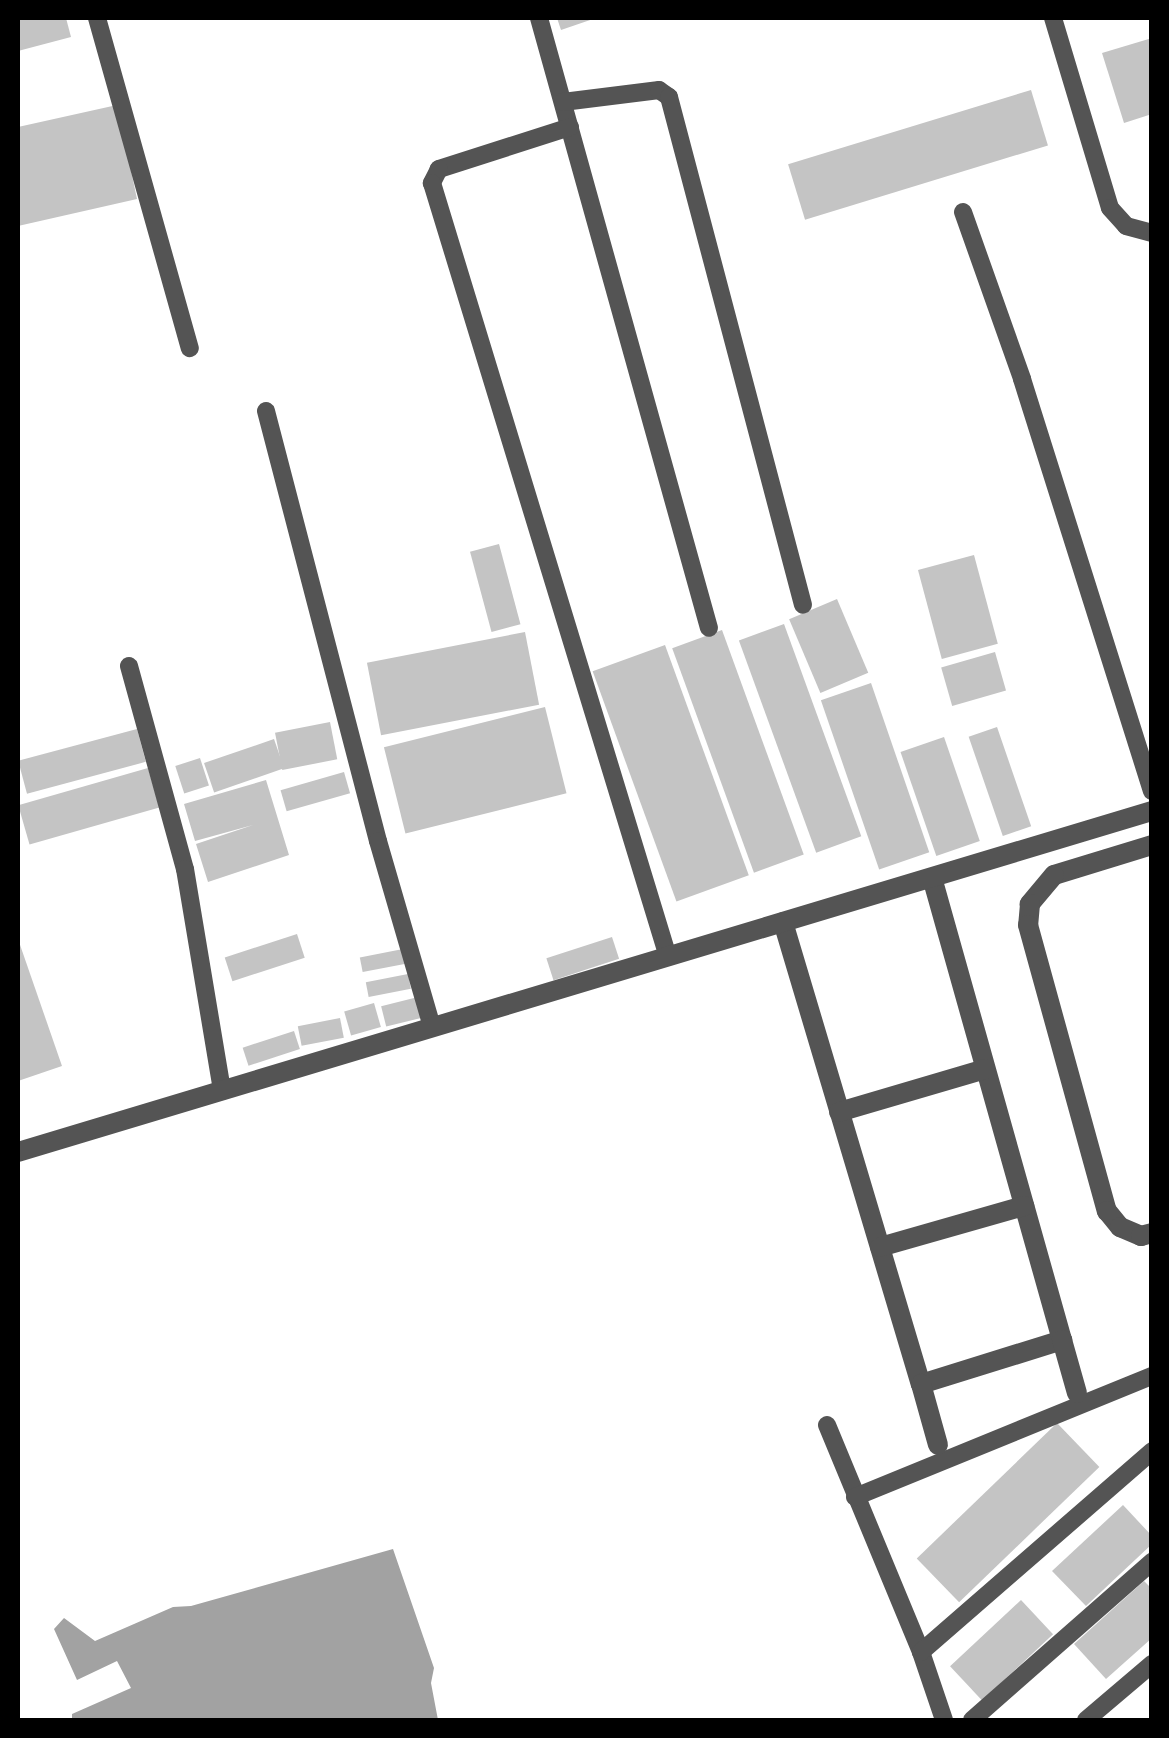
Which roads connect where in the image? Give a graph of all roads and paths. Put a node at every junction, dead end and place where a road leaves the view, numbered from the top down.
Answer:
1 (98, 18) edge
2 (539, 18) edge
3 (1052, 18) edge
4 (562, 102) junction
5 (570, 127) junction
6 (963, 212) dead end
7 (1152, 233) edge
8 (190, 348) dead end
9 (266, 412) dead end
10 (803, 605) dead end
11 (709, 628) dead end
12 (130, 666) dead end
13 (1152, 791) edge
14 (1152, 812) edge
15 (1152, 845) edge
16 (932, 878) junction
17 (783, 922) junction
18 (668, 957) junction
19 (432, 1028) junction
20 (985, 1069) junction
21 (222, 1090) junction
22 (840, 1112) junction
23 (18, 1152) edge
24 (1024, 1206) junction
25 (1152, 1233) edge
26 (880, 1247) junction
27 (1062, 1340) junction
28 (1152, 1376) edge
29 (920, 1384) junction
30 (1077, 1393) dead end
31 (826, 1426) dead end
32 (938, 1446) dead end
33 (1152, 1451) edge
34 (854, 1497) junction
35 (1152, 1562) edge
36 (921, 1652) junction
37 (1152, 1664) edge
38 (944, 1720) edge
39 (972, 1720) edge
40 (1086, 1720) edge

1 - 8 lane
2 - 4 lane
3 - 7 lane
4 - 5 lane
4 - 10 lane
5 - 11 lane
5 - 18 lane
6 - 13 lane
9 - 19 lane
12 - 21 lane
14 - 16 street
15 - 25 street
16 - 17 street
16 - 20 street
17 - 18 street
17 - 22 street
18 - 19 street
19 - 21 street
20 - 22 street
20 - 24 street
21 - 23 street
22 - 26 street
24 - 26 street
24 - 27 street
26 - 29 street
27 - 29 street
27 - 30 street
28 - 34 lane
29 - 32 street
31 - 34 lane
33 - 36 lane
34 - 36 lane
35 - 39 lane
36 - 38 lane
37 - 40 lane

